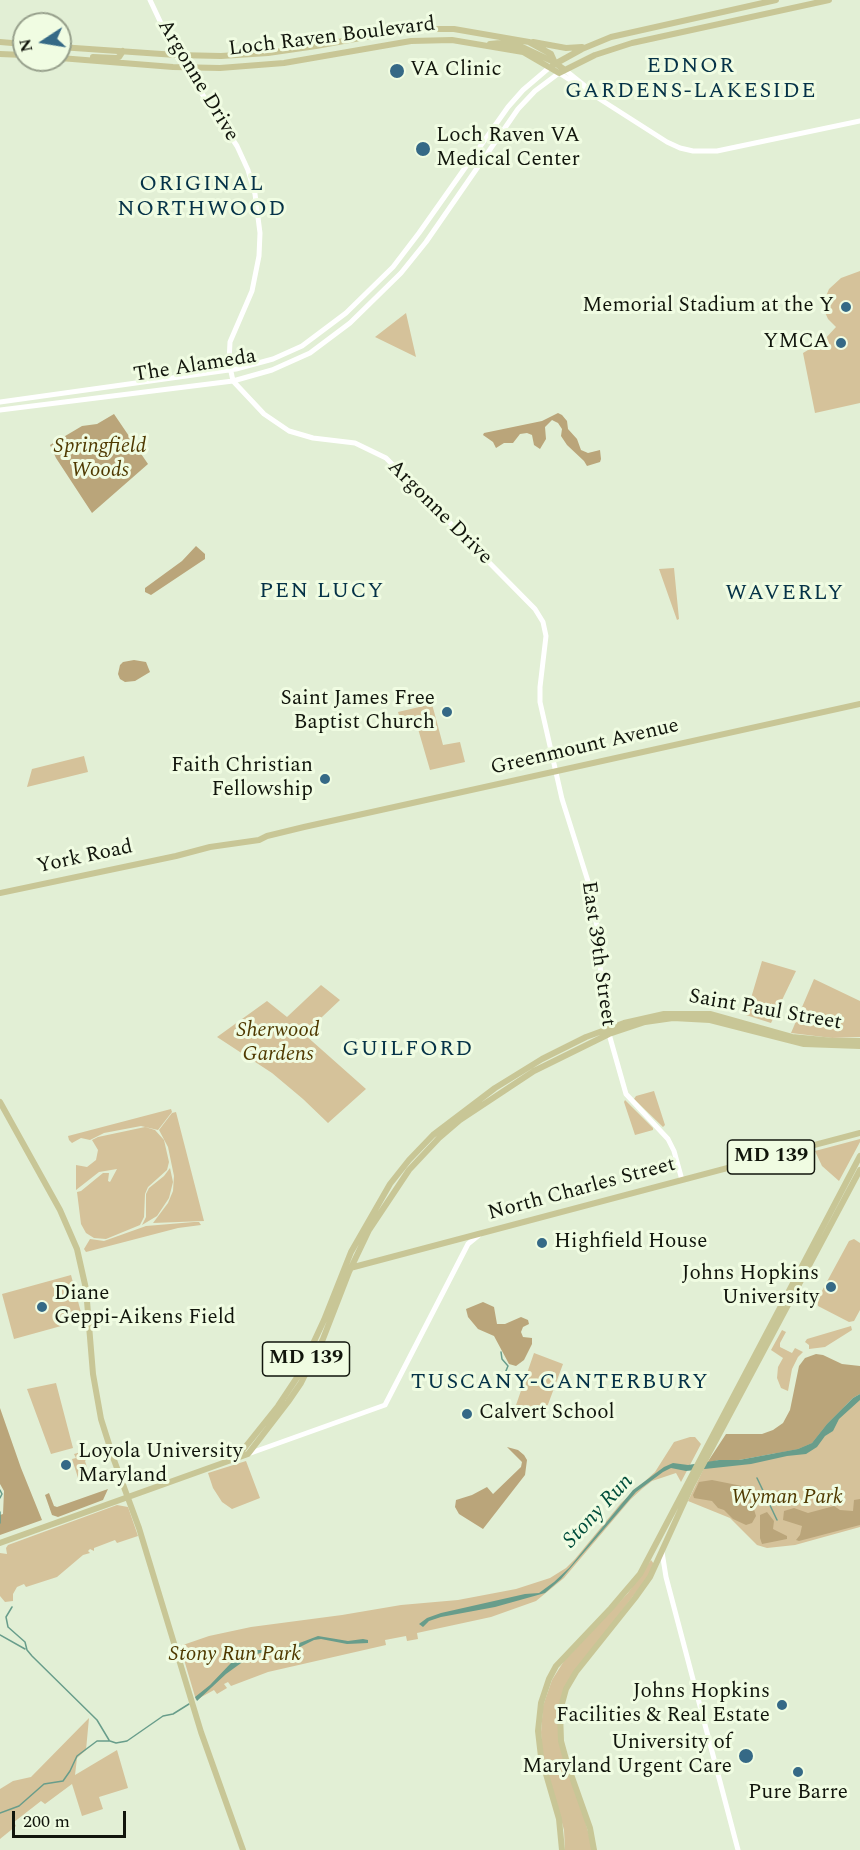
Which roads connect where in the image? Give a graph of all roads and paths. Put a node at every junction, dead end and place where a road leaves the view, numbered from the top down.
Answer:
1 (150, 0) edge
2 (776, 0) edge
3 (830, 0) edge
4 (519, 39) junction
5 (486, 45) junction
6 (588, 46) junction
7 (72, 48) edge
8 (123, 51) junction
9 (176, 55) junction
10 (532, 56) junction
11 (587, 58) junction
12 (72, 59) edge
13 (84, 60) junction
14 (122, 63) junction
15 (553, 65) junction
16 (183, 67) junction
17 (562, 71) junction
18 (533, 81) junction
19 (860, 121) edge
20 (230, 370) junction
21 (259, 375) junction
22 (232, 381) junction
23 (222, 382) junction
24 (239, 389) junction
25 (0, 402) edge
26 (0, 410) edge
27 (546, 636) joint
28 (860, 704) edge
29 (556, 771) junction
30 (318, 824) joint
31 (0, 893) edge
32 (608, 1031) junction
33 (860, 1041) edge
34 (860, 1046) edge
35 (0, 1102) edge
36 (860, 1133) edge
37 (860, 1156) edge
38 (860, 1170) edge
39 (682, 1180) junction
40 (483, 1233) junction
41 (462, 1238) junction
42 (457, 1265) junction
43 (347, 1268) junction
44 (311, 1357) junction
45 (708, 1448) junction
46 (248, 1454) junction
47 (233, 1459) junction
48 (686, 1491) junction
49 (129, 1497) junction
50 (665, 1526) junction
51 (0, 1543) edge
52 (661, 1555) junction
53 (243, 1850) edge
54 (562, 1850) edge
55 (594, 1850) edge
56 (738, 1850) edge

1 - 9 main road, Argonne Drive
2 - 6 main road, The Alameda
3 - 11 main road, The Alameda
4 - 6 main road
4 - 9 main road, Loch Raven Boulevard
4 - 15 main road, Loch Raven Boulevard
5 - 10 main road, Loch Raven Boulevard
5 - 15 main road
5 - 16 main road, Loch Raven Boulevard
6 - 15 main road, The Alameda
7 - 8 main road, Loch Raven Boulevard
8 - 9 main road, Loch Raven Boulevard
8 - 13 main road
8 - 14 main road
9 - 16 main road, Argonne Drive
10 - 15 main road, Loch Raven Boulevard
10 - 18 main road
11 - 15 main road
11 - 17 main road, The Alameda
12 - 13 main road, Loch Raven Boulevard
13 - 14 main road, Loch Raven Boulevard
14 - 16 main road, Loch Raven Boulevard
15 - 17 main road, Loch Raven Boulevard
15 - 18 main road, The Alameda
16 - 20 main road, Argonne Drive
17 - 19 main road, Loch Raven Boulevard
17 - 21 main road, The Alameda
18 - 20 main road, The Alameda
20 - 22 main road, Argonne Drive
20 - 23 main road
20 - 25 main road, The Alameda
21 - 22 main road, The Alameda
21 - 24 main road
22 - 23 main road, The Alameda
22 - 24 main road, Argonne Drive
23 - 26 main road, The Alameda
24 - 27 main road, Argonne Drive
27 - 29 main road, East 39th Street
28 - 29 main road, Greenmount Avenue
29 - 30 main road, Greenmount Avenue
29 - 32 main road, East 39th Street
30 - 31 main road, York Road
32 - 33 main road, Saint Paul Street
32 - 34 main road, Saint Paul Street
32 - 39 main road, East 39th Street
32 - 43 main road, Saint Paul Street
35 - 49 main road
36 - 39 main road, North Charles Street / MD 139
37 - 45 main road
38 - 45 main road
39 - 40 main road, North Charles Street / MD 139
40 - 41 main road, MD 139
40 - 42 main road, North Charles Street / MD 139
41 - 42 main road
41 - 43 main road, MD 139
42 - 46 main road, North Charles Street / MD 139
43 - 44 main road, Saint Paul Street / MD 139
44 - 46 main road, Saint Paul Street
44 - 47 main road, Saint Paul Street / MD 139
45 - 48 main road
46 - 47 main road, North Charles Street / MD 139
47 - 49 main road, North Charles Street / MD 139
48 - 50 main road
48 - 52 main road
49 - 51 main road, North Charles Street / MD 139
49 - 53 main road
50 - 52 main road
50 - 54 main road
52 - 55 main road
52 - 56 main road

